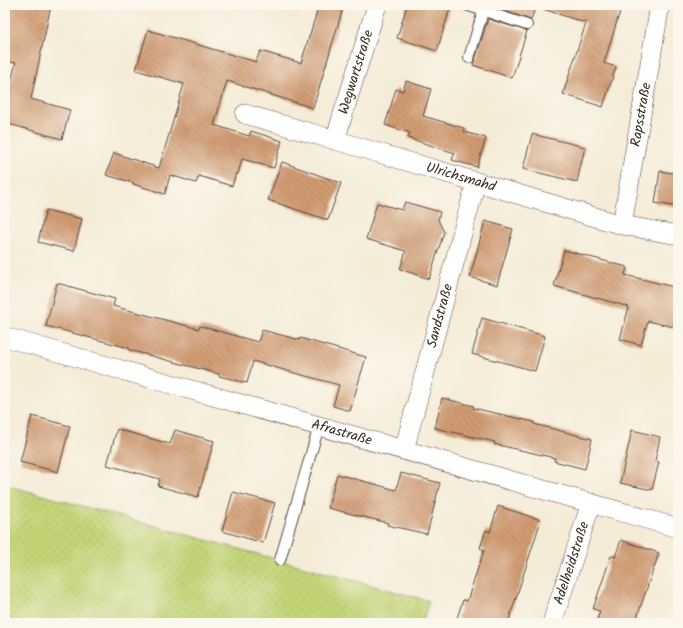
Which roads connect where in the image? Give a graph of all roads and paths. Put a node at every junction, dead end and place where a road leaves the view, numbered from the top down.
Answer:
1 (377, 5) edge
2 (466, 5) edge
3 (660, 5) edge
4 (484, 8) edge
5 (527, 25) dead end
6 (469, 58) dead end
7 (245, 114) dead end
8 (336, 140) junction
9 (476, 182) junction
10 (622, 225) junction
11 (678, 235) edge
12 (5, 337) edge
13 (319, 426) junction
14 (404, 450) junction
15 (591, 503) junction
16 (678, 528) edge
17 (280, 560) dead end
18 (552, 623) edge

1 - 8 street, Wegwartstraße
2 - 4 lane
3 - 10 street, Rapsstraße
4 - 5 lane
4 - 6 lane
7 - 8 street, Ulrichsmahd
8 - 9 street, Ulrichsmahd
9 - 10 street, Ulrichsmahd
9 - 14 street, Sandstraße
10 - 11 street, Ulrichsmahd
12 - 13 street, Afrastraße
13 - 14 street, Afrastraße
13 - 17 lane
14 - 15 street, Afrastraße
15 - 16 street, Afrastraße
15 - 18 street, Adelheidstraße

